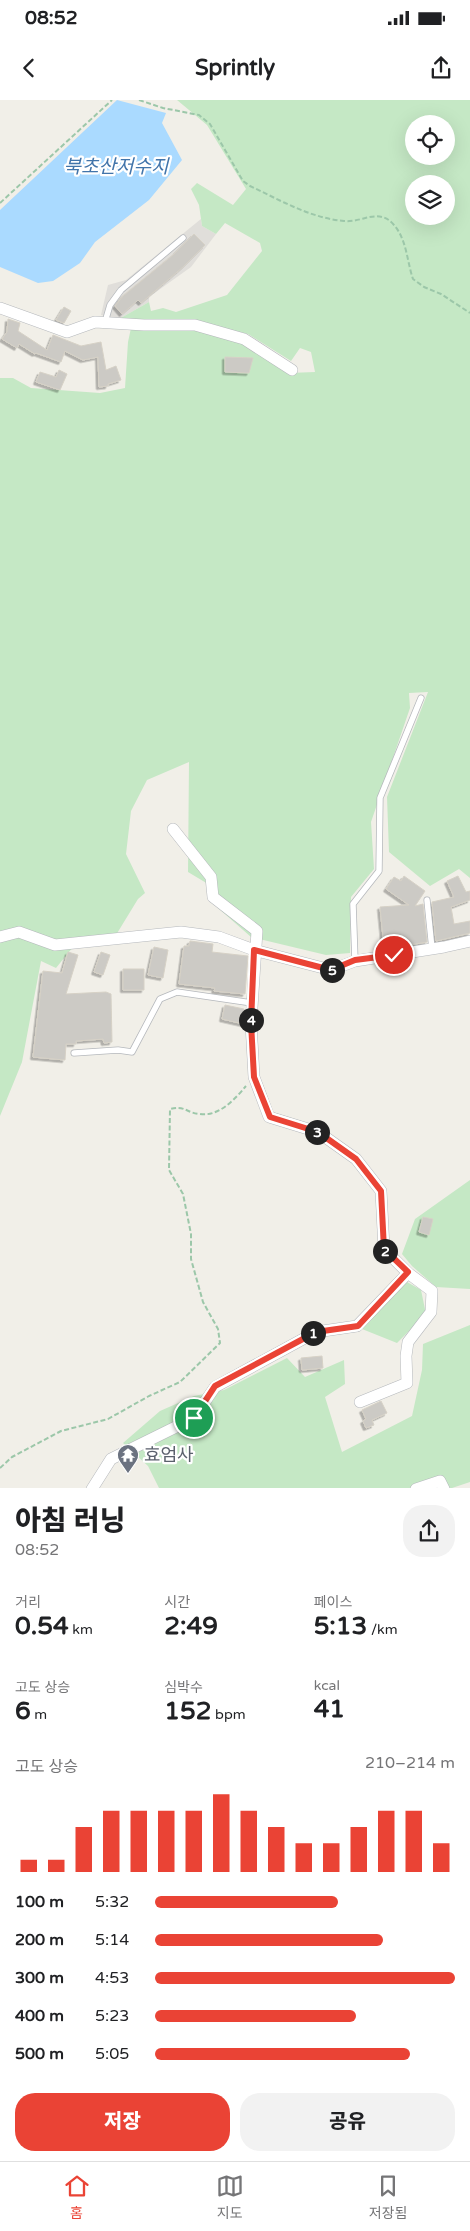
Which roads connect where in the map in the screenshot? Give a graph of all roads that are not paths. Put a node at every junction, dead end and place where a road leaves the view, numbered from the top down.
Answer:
1 (183, 238) dead end
2 (0, 308) edge
3 (105, 322) junction
4 (292, 370) dead end
5 (420, 698) dead end
6 (173, 829) dead end
7 (427, 900) dead end
8 (0, 938) edge
9 (470, 941) edge
10 (432, 949) junction
11 (254, 950) junction
12 (355, 960) junction
13 (252, 1003) junction
14 (74, 1053) dead end
15 (408, 1272) junction
16 (360, 1402) dead end
17 (92, 1488) edge
18 (416, 1488) edge
19 (444, 1488) edge

1 - 3 lane
2 - 3 street
3 - 4 street
5 - 12 lane
6 - 11 street
7 - 10 lane
8 - 11 street
9 - 10 street
10 - 12 street
11 - 12 street
11 - 13 street
13 - 14 lane
13 - 15 street
15 - 16 street
15 - 17 street
18 - 19 street

